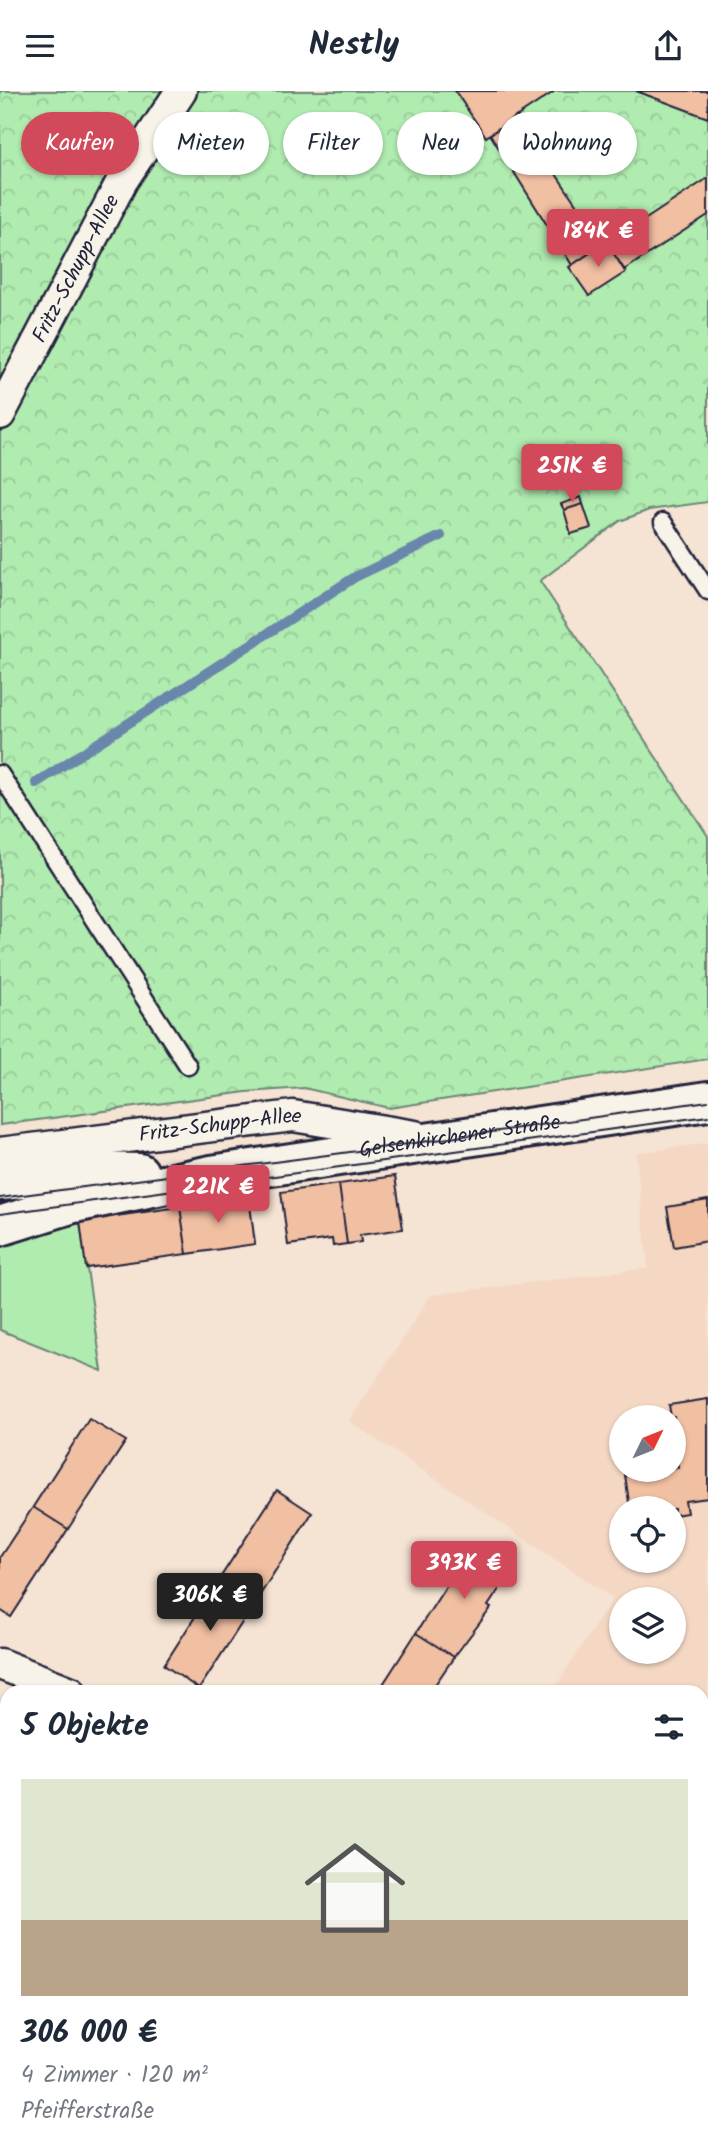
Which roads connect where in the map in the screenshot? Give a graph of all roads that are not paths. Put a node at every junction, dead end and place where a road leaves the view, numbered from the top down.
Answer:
1 (181, 91) edge
2 (0, 414) edge
3 (663, 522) dead end
4 (708, 591) edge
5 (0, 774) edge
6 (188, 1066) dead end
7 (708, 1101) edge
8 (440, 1139) junction
9 (0, 1153) edge
10 (211, 1175) junction
11 (0, 1181) edge
12 (0, 1226) edge
13 (0, 1664) edge
14 (53, 1685) edge

1 - 2 street, Fritz-Schupp-Allee
3 - 4 lane
5 - 6 lane
7 - 8 main road, Gelsenkirchener Straße
8 - 9 street, Fritz-Schupp-Allee
8 - 10 main road, Gelsenkirchener Straße
10 - 11 main road, Gelsenkirchener Straße
10 - 12 main road, Gelsenkirchener Straße
13 - 14 street

